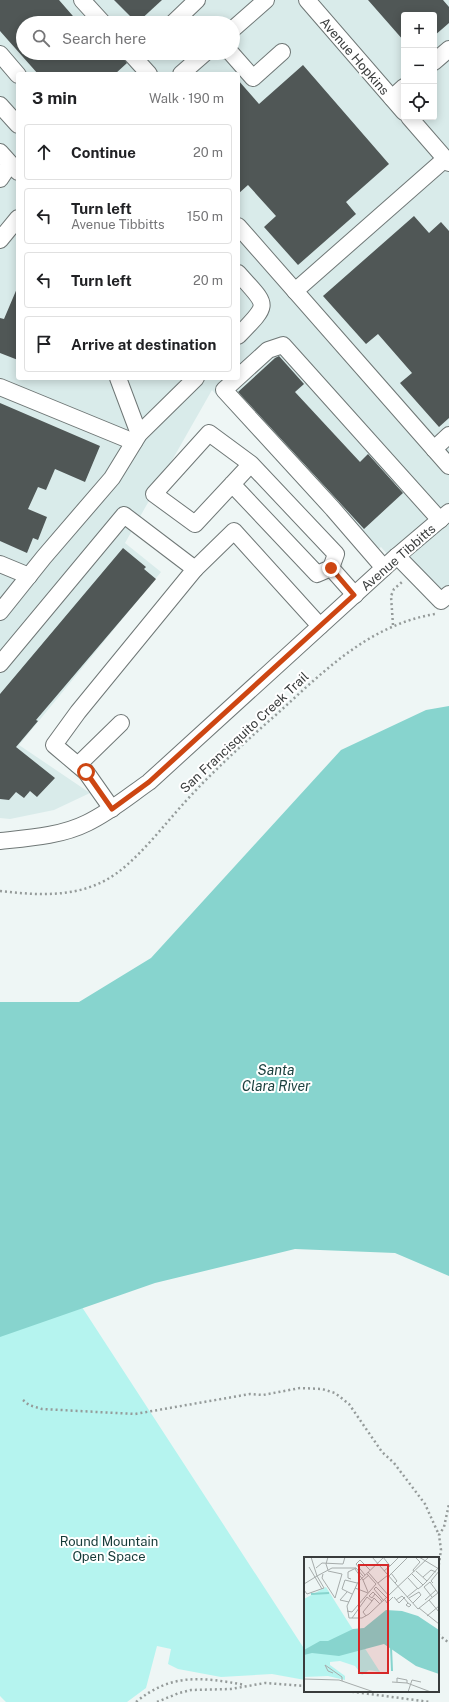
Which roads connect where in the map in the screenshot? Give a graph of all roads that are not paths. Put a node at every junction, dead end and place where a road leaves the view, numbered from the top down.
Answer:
1 (82, 0) edge
2 (198, 0) edge
3 (266, 0) edge
4 (307, 0) edge
5 (97, 16) edge
6 (181, 16) edge
7 (240, 22) edge
8 (449, 49) edge
9 (282, 52) dead end
10 (0, 54) edge
11 (437, 59) edge
12 (139, 60) edge
13 (197, 60) edge
14 (237, 60) edge
15 (148, 72) edge
16 (183, 72) edge
17 (16, 73) edge
18 (401, 90) edge
19 (392, 98) junction
20 (0, 105) edge
21 (401, 108) edge
22 (412, 120) edge
23 (16, 123) edge
24 (0, 152) edge
25 (447, 161) edge
26 (14, 168) edge
27 (0, 179) edge
28 (16, 220) edge
29 (240, 228) edge
30 (0, 240) edge
31 (240, 275) edge
32 (295, 291) junction
33 (240, 334) edge
34 (240, 375) edge
35 (119, 380) edge
36 (194, 380) edge
37 (235, 380) edge
38 (0, 387) edge
39 (449, 435) edge
40 (137, 438) junction
41 (434, 448) junction
42 (251, 464) junction
43 (449, 466) edge
44 (232, 484) junction
45 (444, 516) edge
46 (397, 556) junction
47 (0, 564) edge
48 (331, 568) junction
49 (384, 568) junction
50 (195, 570) junction
51 (29, 576) junction
52 (449, 594) edge
53 (354, 595) junction
54 (0, 612) edge
55 (320, 626) junction
56 (0, 664) edge
57 (121, 723) dead end
58 (78, 765) junction
59 (112, 809) junction
60 (0, 842) edge

1 - 5 street
2 - 6 street
3 - 7 street
4 - 19 street, Avenue Hopkins
8 - 11 street
9 - 14 street
10 - 17 street
12 - 15 street
13 - 16 street
18 - 19 street
19 - 21 street, Avenue Hopkins
20 - 23 street
22 - 25 street
24 - 26 street
25 - 32 street
26 - 27 street
28 - 30 street
29 - 32 street
31 - 33 street
32 - 41 street
34 - 45 street
35 - 40 street
36 - 40 street
37 - 49 street
38 - 40 street
39 - 41 street
40 - 51 street
41 - 43 street
42 - 44 street
42 - 44 street
42 - 48 street
44 - 48 street
45 - 46 street, Avenue Tibbitts
46 - 49 street, Avenue Tibbitts
46 - 52 street
47 - 51 street
48 - 53 street
49 - 53 street, Avenue Tibbitts
50 - 55 street
50 - 56 street
50 - 58 street
51 - 54 street
53 - 55 street, Avenue Tibbitts
55 - 59 street, Avenue Tibbitts
57 - 58 street
58 - 59 street
59 - 60 street, Avenue Tibbitts

